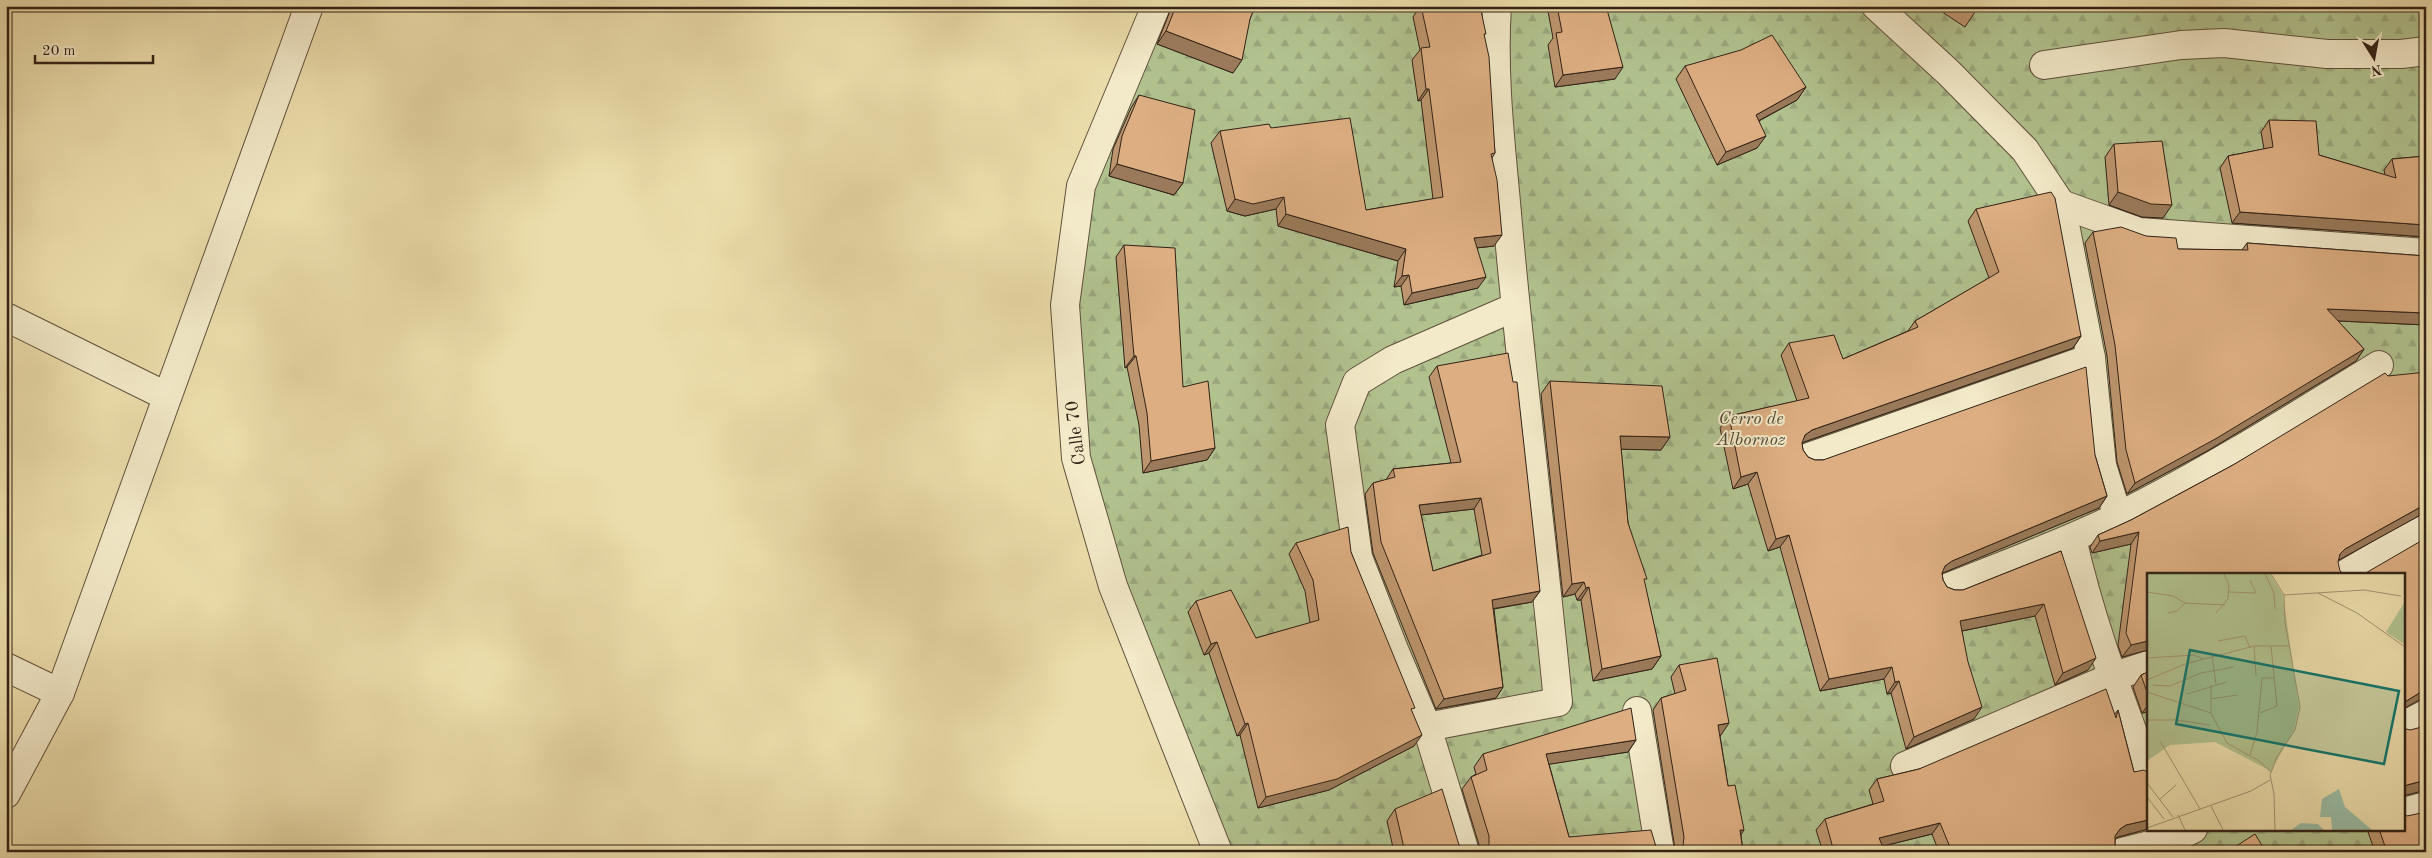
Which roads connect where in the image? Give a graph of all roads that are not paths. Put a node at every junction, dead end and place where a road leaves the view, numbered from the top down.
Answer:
1 (309, 6) edge
2 (1156, 6) edge
3 (1497, 6) edge
4 (1876, 6) edge
5 (2426, 51) edge
6 (2044, 65) dead end
7 (2061, 204) junction
8 (2426, 253) edge
9 (1515, 306) junction
10 (6, 317) edge
11 (2091, 358) junction
12 (2379, 365) dead end
13 (166, 396) junction
14 (1809, 457) edge
15 (2118, 517) junction
16 (2426, 527) edge
17 (2072, 538) junction
18 (2347, 573) edge
19 (1949, 587) edge
20 (2147, 665) edge
21 (6, 667) edge
22 (2112, 677) junction
23 (60, 693) junction
24 (1637, 711) dead end
25 (2426, 714) edge
26 (2404, 725) edge
27 (1427, 727) junction
28 (1905, 766) dead end
29 (2147, 771) edge
30 (6, 794) edge
31 (2426, 806) edge
32 (2404, 812) edge
33 (2178, 832) edge
34 (1218, 852) edge
35 (1465, 852) edge
36 (1660, 852) edge
37 (2122, 852) edge

1 - 13 street
2 - 34 street, Calle 70
3 - 9 street
4 - 7 street
5 - 6 street
7 - 8 street
7 - 11 street
9 - 27 street
9 - 27 street
10 - 13 street
11 - 14 street
11 - 15 street
12 - 15 street
13 - 23 street
15 - 17 street
16 - 18 street
17 - 19 street
17 - 22 street
20 - 22 street
21 - 23 street
22 - 28 street
22 - 29 street
23 - 30 street
24 - 36 street
25 - 26 street
27 - 35 street
31 - 32 street
33 - 37 street

